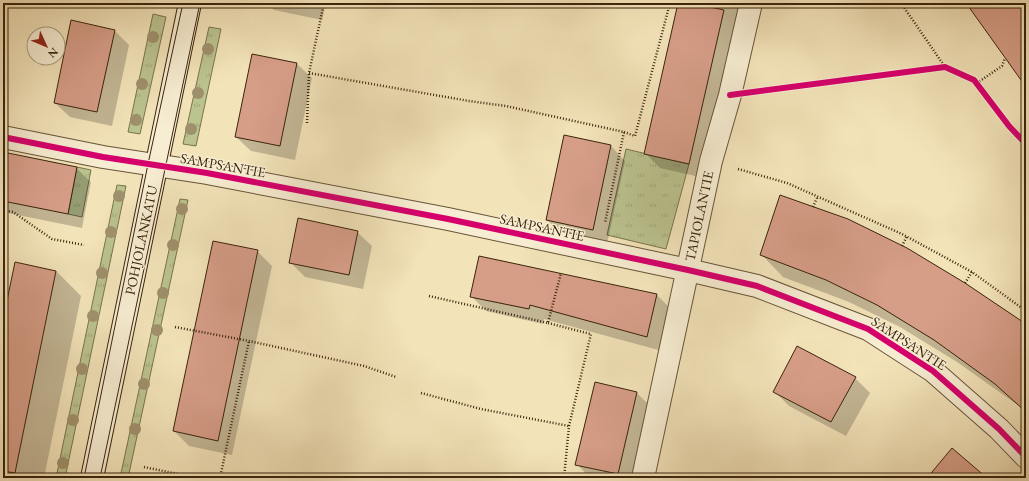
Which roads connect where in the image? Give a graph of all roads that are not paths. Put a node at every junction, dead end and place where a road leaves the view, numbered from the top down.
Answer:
1 (190, 3) edge
2 (751, 3) edge
3 (3, 137) edge
4 (156, 166) junction
5 (688, 270) junction
6 (1026, 457) edge
7 (92, 478) edge
8 (643, 478) edge

1 - 4 street, POHJOLANKATU
2 - 5 street, TAPIOLANTIE
3 - 4 street, SAMPSANTIE
4 - 5 street, SAMPSANTIE
4 - 7 street, POHJOLANKATU
5 - 6 street, SAMPSANTIE
5 - 8 street, TAPIOLANTIE

